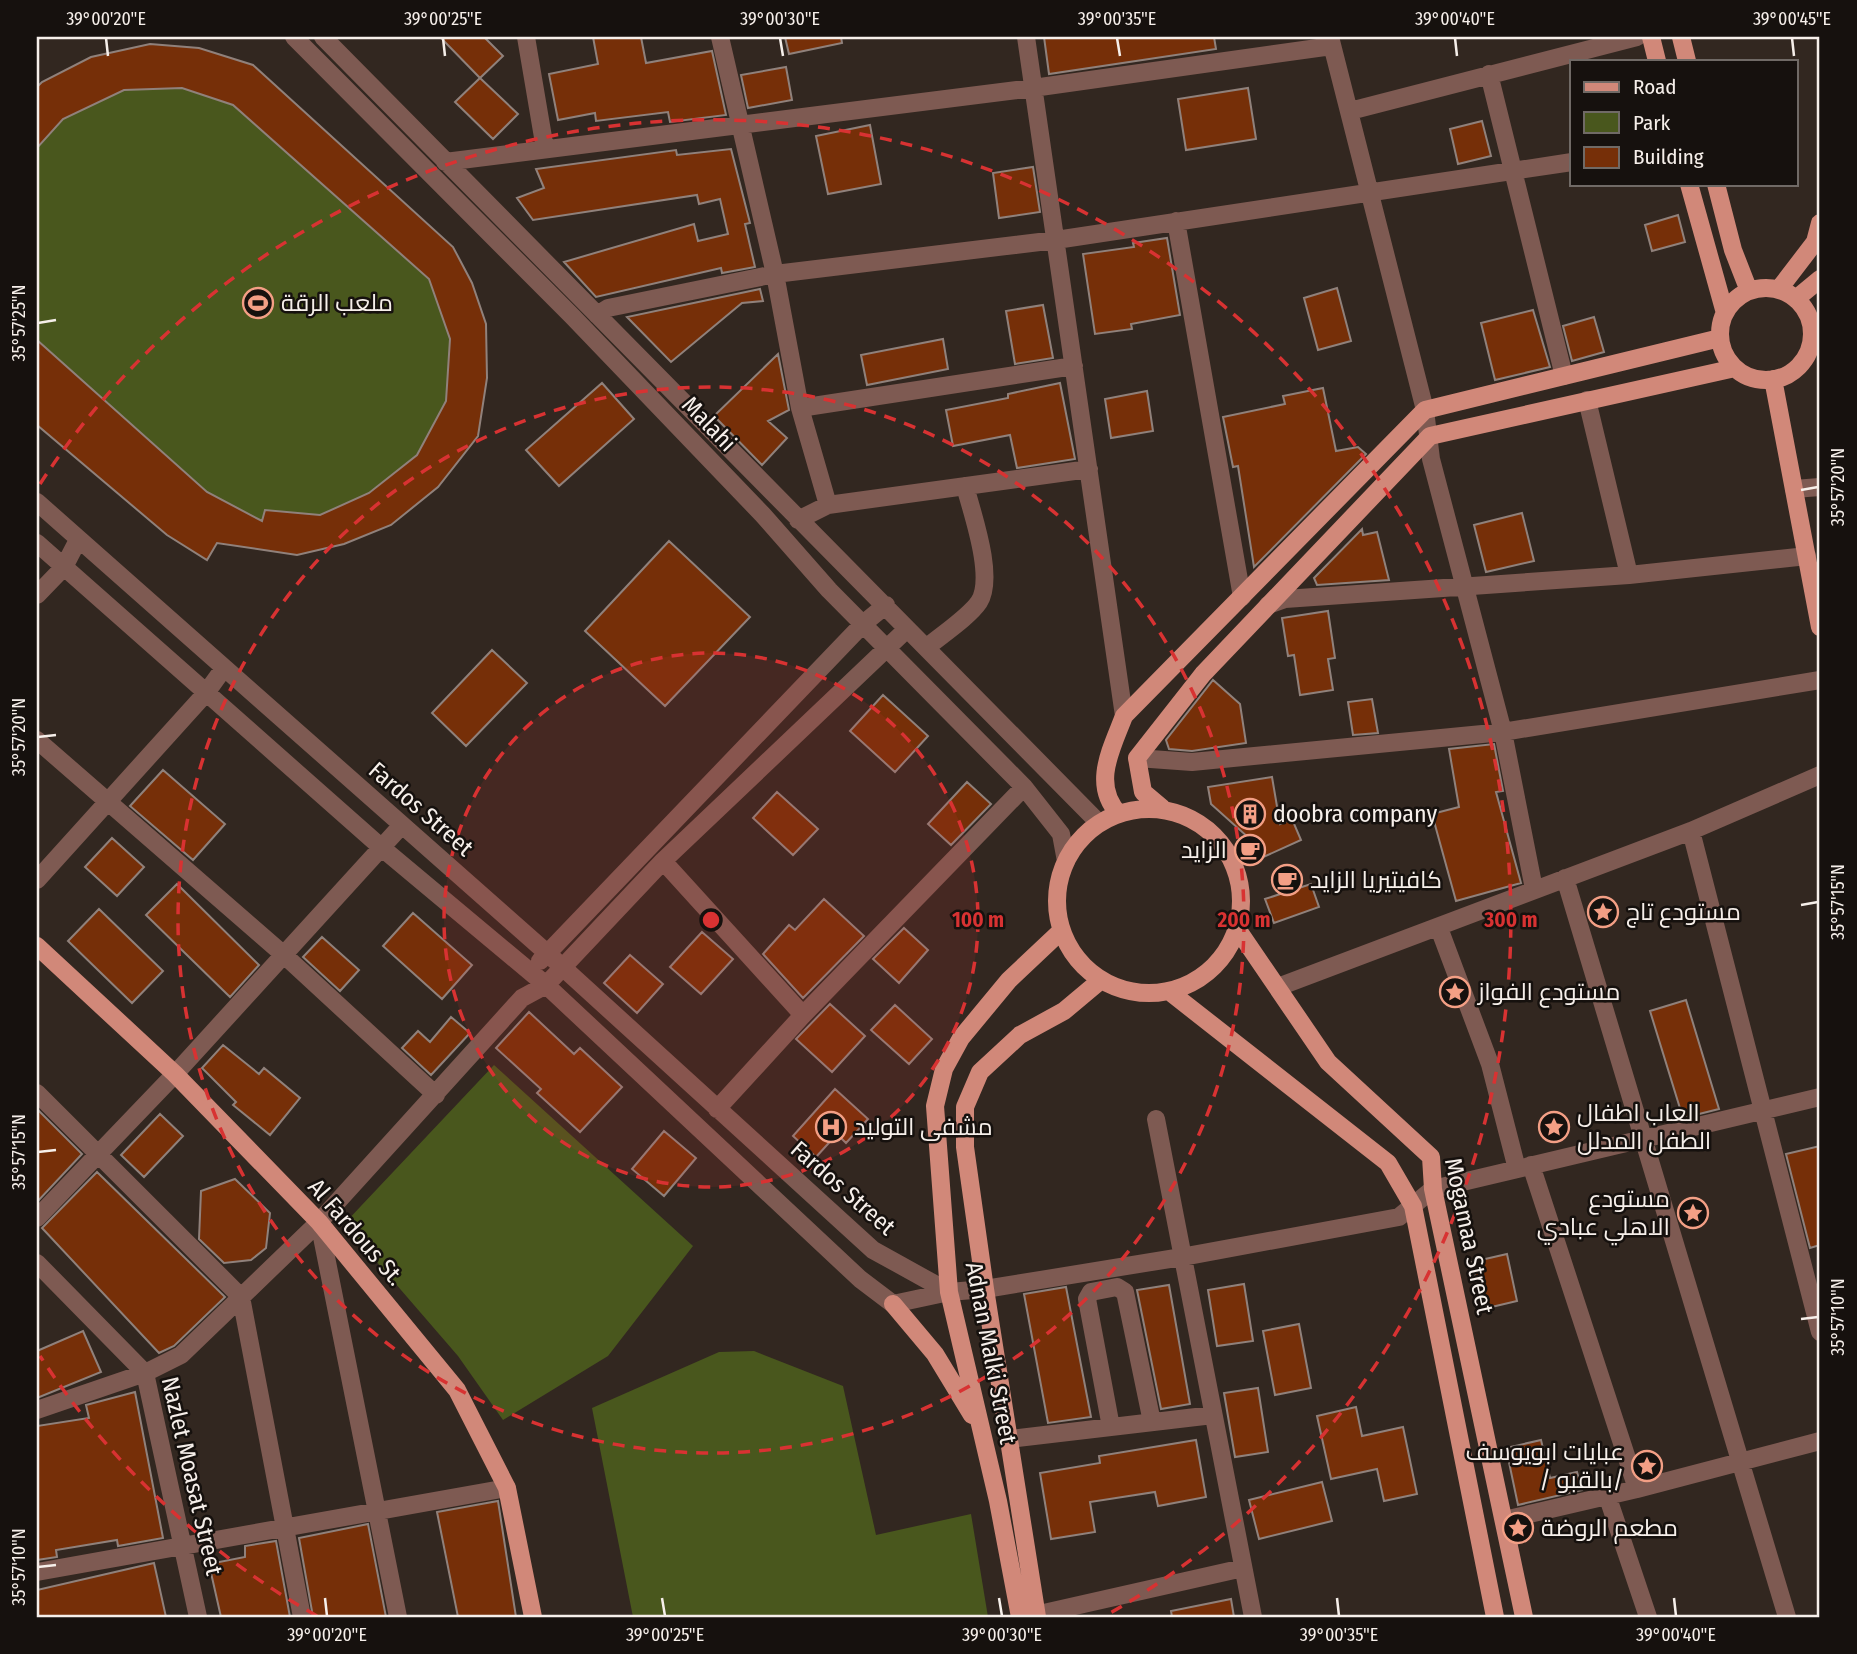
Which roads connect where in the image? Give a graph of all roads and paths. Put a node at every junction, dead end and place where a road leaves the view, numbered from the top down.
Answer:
1 (294, 37) edge
2 (323, 37) edge
3 (526, 37) edge
4 (720, 37) edge
5 (1026, 37) edge
6 (1637, 37) edge
7 (1651, 37) edge
8 (1681, 37) edge
9 (1331, 41) edge
10 (1657, 60) edge
11 (1687, 60) edge
12 (1489, 74) junction
13 (1033, 88) junction
14 (1350, 111) junction
15 (739, 126) junction
16 (545, 149) junction
17 (445, 162) junction
18 (1570, 162) edge
19 (1514, 171) junction
20 (1690, 186) edge
21 (1717, 186) edge
22 (1370, 193) junction
23 (1176, 221) junction
24 (1820, 223) edge
25 (1056, 240) junction
26 (775, 274) junction
27 (1820, 279) edge
28 (1779, 289) junction
29 (1749, 291) junction
30 (1820, 295) edge
31 (1797, 298) junction
32 (1725, 313) junction
33 (597, 315) junction
34 (1720, 338) junction
35 (1816, 341) edge
36 (1074, 366) junction
37 (1735, 368) junction
38 (1563, 376) junction
39 (1773, 379) junction
40 (1587, 400) junction
41 (800, 408) junction
42 (1425, 411) junction
43 (1430, 436) junction
44 (1089, 469) junction
45 (965, 486) junction
46 (1820, 487) edge
47 (1794, 489) junction
48 (37, 502) edge
49 (828, 505) junction
50 (798, 520) junction
51 (78, 540) junction
52 (37, 543) edge
53 (1807, 556) junction
54 (64, 567) junction
55 (1629, 575) junction
56 (1464, 588) junction
57 (37, 595) edge
58 (1242, 597) junction
59 (1817, 598) edge
60 (886, 605) junction
61 (1268, 605) junction
62 (863, 624) junction
63 (1820, 626) edge
64 (907, 629) junction
65 (885, 647) junction
66 (926, 648) junction
67 (1184, 656) junction
68 (224, 668) junction
69 (1203, 674) junction
70 (1820, 680) edge
71 (206, 693) junction
72 (1125, 716) junction
73 (1503, 732) junction
74 (37, 740) edge
75 (1137, 758) junction
76 (1820, 775) edge
77 (1024, 787) junction
78 (108, 802) junction
79 (1162, 808) junction
80 (1119, 814) junction
81 (1100, 823) junction
82 (402, 825) junction
83 (1691, 831) junction
84 (382, 848) junction
85 (663, 861) junction
86 (1066, 861) junction
87 (1565, 878) junction
88 (37, 880) edge
89 (1534, 889) junction
90 (1439, 929) junction
91 (1238, 930) junction
92 (1061, 931) junction
93 (37, 946) edge
94 (547, 953) junction
95 (284, 955) junction
96 (562, 967) junction
97 (530, 972) junction
98 (1101, 980) junction
99 (546, 985) junction
100 (1278, 987) junction
101 (1170, 992) junction
102 (522, 998) junction
103 (803, 1015) junction
104 (174, 1074) junction
105 (37, 1093) edge
106 (436, 1095) junction
107 (1820, 1097) edge
108 (717, 1109) junction
109 (1763, 1110) junction
110 (1156, 1119) dead end
111 (1641, 1139) junction
112 (99, 1154) junction
113 (1524, 1167) junction
114 (1433, 1189) junction
115 (1413, 1206) junction
116 (37, 1218) edge
117 (319, 1222) junction
118 (1182, 1257) junction
119 (37, 1263) edge
120 (985, 1289) junction
121 (949, 1292) junction
122 (242, 1297) junction
123 (893, 1304) junction
124 (1820, 1332) edge
125 (145, 1373) junction
126 (37, 1410) edge
127 (1213, 1415) junction
128 (1152, 1422) junction
129 (979, 1427) junction
130 (1111, 1427) junction
131 (1010, 1439) junction
132 (1820, 1441) edge
133 (1740, 1463) junction
134 (507, 1488) junction
135 (1637, 1489) junction
136 (1607, 1496) junction
137 (377, 1511) junction
138 (1504, 1520) junction
139 (283, 1529) junction
140 (182, 1547) junction
141 (1243, 1568) junction
142 (37, 1572) edge
143 (198, 1617) edge
144 (302, 1617) edge
145 (398, 1617) edge
146 (533, 1617) edge
147 (1030, 1617) edge
148 (1253, 1617) edge
149 (1495, 1617) edge
150 (1524, 1617) edge
151 (1648, 1617) edge
152 (1787, 1617) edge

1 - 62 street, Malahi
2 - 17 street, Malahi
3 - 16 street
4 - 15 street
5 - 13 street
6 - 12 street
7 - 10 main road
8 - 11 main road
9 - 13 street
9 - 14 street
12 - 14 street
12 - 19 street
13 - 15 street
13 - 25 street
14 - 22 street
15 - 16 street
15 - 26 street
16 - 17 street
17 - 33 street, Malahi
18 - 19 street
19 - 22 street
19 - 38 street
20 - 32 main road
21 - 29 main road
22 - 23 street
22 - 42 street
23 - 25 street
23 - 58 street
24 - 28 main road
25 - 26 street
25 - 36 street
26 - 33 street
26 - 41 street
27 - 31 main road
28 - 29 main road
28 - 31 main road
29 - 32 main road
30 - 31 main road
31 - 35 main road
32 - 34 main road
33 - 50 street, Malahi
34 - 37 main road
34 - 38 main road
35 - 39 main road
36 - 41 street
36 - 44 street
37 - 39 main road
37 - 40 main road
38 - 42 main road
39 - 47 main road
40 - 43 main road
40 - 55 street
41 - 49 street
42 - 43 street
42 - 58 main road
43 - 56 street
43 - 61 main road
44 - 45 street
44 - 72 street
45 - 49 street
45 - 66 street
46 - 47 street
47 - 53 main road
48 - 51 street, Fardos Street
49 - 50 street
50 - 60 street, Malahi
51 - 54 street
51 - 68 street, Fardos Street
52 - 54 street
53 - 55 street
53 - 59 main road
54 - 57 street
54 - 71 street
55 - 56 street
56 - 61 street
56 - 73 street
58 - 67 main road
59 - 63 main road
60 - 62 street
60 - 64 street, Malahi
61 - 69 main road
62 - 65 street, Malahi
62 - 94 street
64 - 65 street
64 - 66 street, Malahi
65 - 77 street, Malahi
65 - 85 street
66 - 81 street, Malahi
67 - 69 main road
67 - 72 main road
68 - 71 street
68 - 82 street, Fardos Street
69 - 75 main road
70 - 73 street
71 - 78 street
71 - 84 street
72 - 80 main road
73 - 75 street
73 - 89 street
74 - 78 street
75 - 79 main road
76 - 83 street
77 - 86 street, Malahi
77 - 103 street
78 - 88 street
78 - 95 street
79 - 80 main road
79 - 91 main road
80 - 81 main road
81 - 86 main road
82 - 84 street
82 - 94 street, Fardos Street
83 - 87 street
83 - 109 street
84 - 95 street
84 - 97 street
85 - 96 street
85 - 103 street
86 - 92 main road
87 - 89 street
87 - 111 street
89 - 90 street
90 - 100 street
90 - 113 street
91 - 100 main road, Mogamaa Street
91 - 101 main road
92 - 98 main road
92 - 121 main road, Adnan Malki Street
93 - 104 main road, Al Fardous St.
94 - 96 street, Fardos Street
94 - 97 street
95 - 104 street
95 - 106 street
96 - 99 street
96 - 108 street, Fardos Street
97 - 99 street
97 - 102 street
98 - 101 main road
98 - 120 main road, Adnan Malki Street
99 - 102 street
99 - 123 street
100 - 114 main road, Mogamaa Street
101 - 115 main road, Mogamaa Street
102 - 106 street
103 - 108 street
104 - 112 street
104 - 117 main road, Al Fardous St.
105 - 112 street
106 - 117 street
107 - 109 street
108 - 121 street, Fardos Street
109 - 111 street
109 - 124 street
110 - 118 street
111 - 113 street
111 - 133 street
112 - 116 street
112 - 122 street
113 - 114 street
113 - 135 street
114 - 115 street
114 - 138 main road, Mogamaa Street
115 - 118 street
115 - 149 main road, Mogamaa Street
117 - 122 street
117 - 134 main road, Al Fardous St.
117 - 137 street
118 - 120 street
118 - 127 street
119 - 125 street, Nazlet Moasat Street
120 - 121 street
120 - 131 main road, Adnan Malki Street
121 - 123 street
121 - 129 main road, Adnan Malki Street
122 - 125 street
122 - 139 street
123 - 129 main road
125 - 126 street
125 - 140 street, Nazlet Moasat Street
127 - 128 street
127 - 141 street
128 - 130 street
128 - 130 street
129 - 147 main road, Adnan Malki Street
130 - 131 street
131 - 147 main road, Adnan Malki Street
132 - 133 street
133 - 135 street
133 - 152 street
134 - 137 street
134 - 146 main road, Al Fardous St.
135 - 136 street
136 - 138 street
136 - 151 street
137 - 139 street
137 - 145 street
138 - 150 main road, Mogamaa Street
139 - 140 street
139 - 144 street
140 - 142 street
140 - 143 street, Nazlet Moasat Street
141 - 147 street
141 - 148 street

